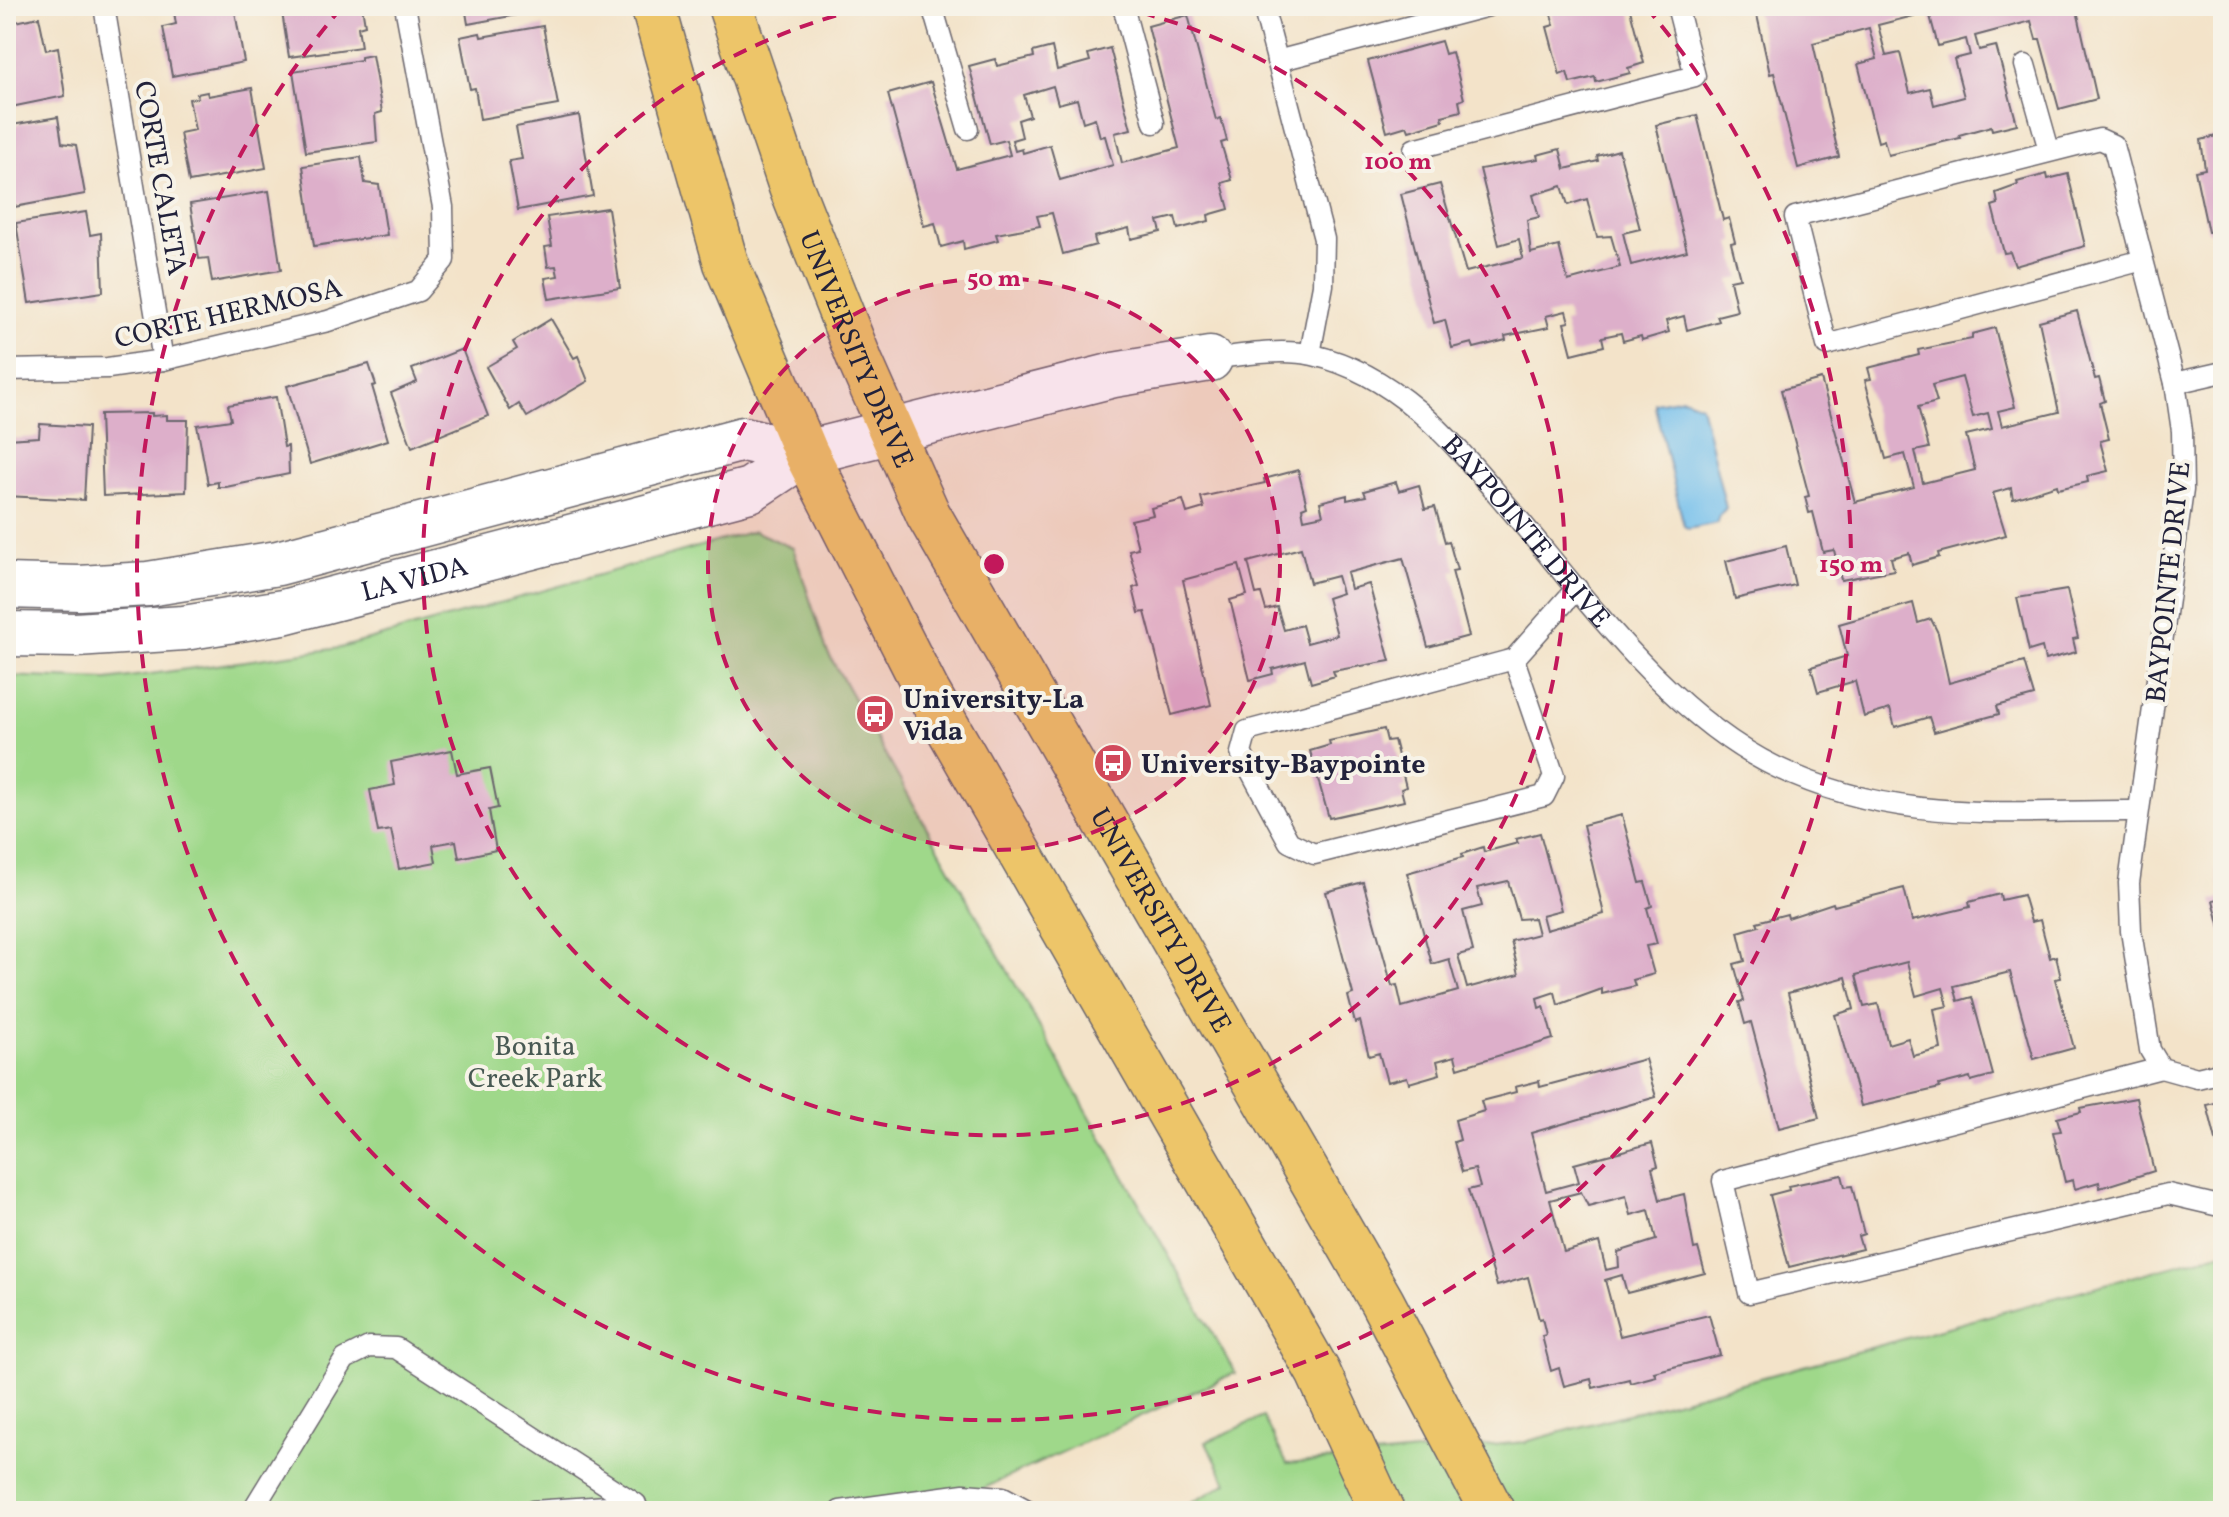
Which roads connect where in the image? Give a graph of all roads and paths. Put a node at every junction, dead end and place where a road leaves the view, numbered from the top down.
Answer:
1 (104, 6) edge
2 (405, 6) edge
3 (653, 6) edge
4 (730, 6) edge
5 (759, 6) edge
6 (932, 6) edge
7 (1123, 6) edge
8 (1263, 6) edge
9 (1488, 6) edge
10 (1677, 6) edge
11 (1417, 15) edge
12 (1277, 61) junction
13 (2025, 65) dead end
14 (1154, 123) dead end
15 (968, 129) dead end
16 (776, 143) junction
17 (1414, 149) dead end
18 (2049, 150) junction
19 (2143, 260) junction
20 (1310, 354) junction
21 (1210, 359) joint
22 (163, 360) junction
23 (6, 370) edge
24 (2223, 372) edge
25 (2175, 383) junction
26 (891, 433) junction
27 (806, 453) junction
28 (6, 586) edge
29 (1577, 588) junction
30 (6, 634) edge
31 (1514, 659) junction
32 (2137, 811) junction
33 (2161, 1068) junction
34 (2223, 1072) edge
35 (2223, 1203) edge
36 (644, 1508) edge
37 (252, 1511) edge
38 (533, 1511) edge
39 (840, 1511) edge
40 (1029, 1511) edge
41 (1382, 1511) edge
42 (1492, 1511) edge

1 - 22 lane, CORTE CALETA
2 - 22 lane, CORTE HERMOSA
3 - 27 main road
4 - 16 main road, UNIVERSITY DRIVE
5 - 16 main road
6 - 15 lane
7 - 14 lane
8 - 12 lane
9 - 11 lane
10 - 17 lane
11 - 12 lane
12 - 20 lane
13 - 18 lane
16 - 26 main road, UNIVERSITY DRIVE
18 - 19 lane, BAYPOINTE DRIVE
18 - 19 lane, BAYPOINTE DRIVE
19 - 25 lane, BAYPOINTE DRIVE
20 - 21 lane, BAYPOINTE DRIVE
20 - 29 lane, BAYPOINTE DRIVE
21 - 26 street, BAYPOINTE DRIVE
22 - 23 lane, CORTE HERMOSA
24 - 25 lane
25 - 32 lane, BAYPOINTE DRIVE
26 - 27 street, LA VIDA
26 - 42 main road, UNIVERSITY DRIVE
27 - 28 street, LA VIDA
27 - 30 street, LA VIDA
27 - 41 main road
29 - 31 lane
29 - 32 lane, BAYPOINTE DRIVE
31 - 31 lane
32 - 33 lane, BAYPOINTE DRIVE
33 - 34 lane
33 - 35 lane
36 - 37 lane
36 - 38 lane
39 - 40 lane

